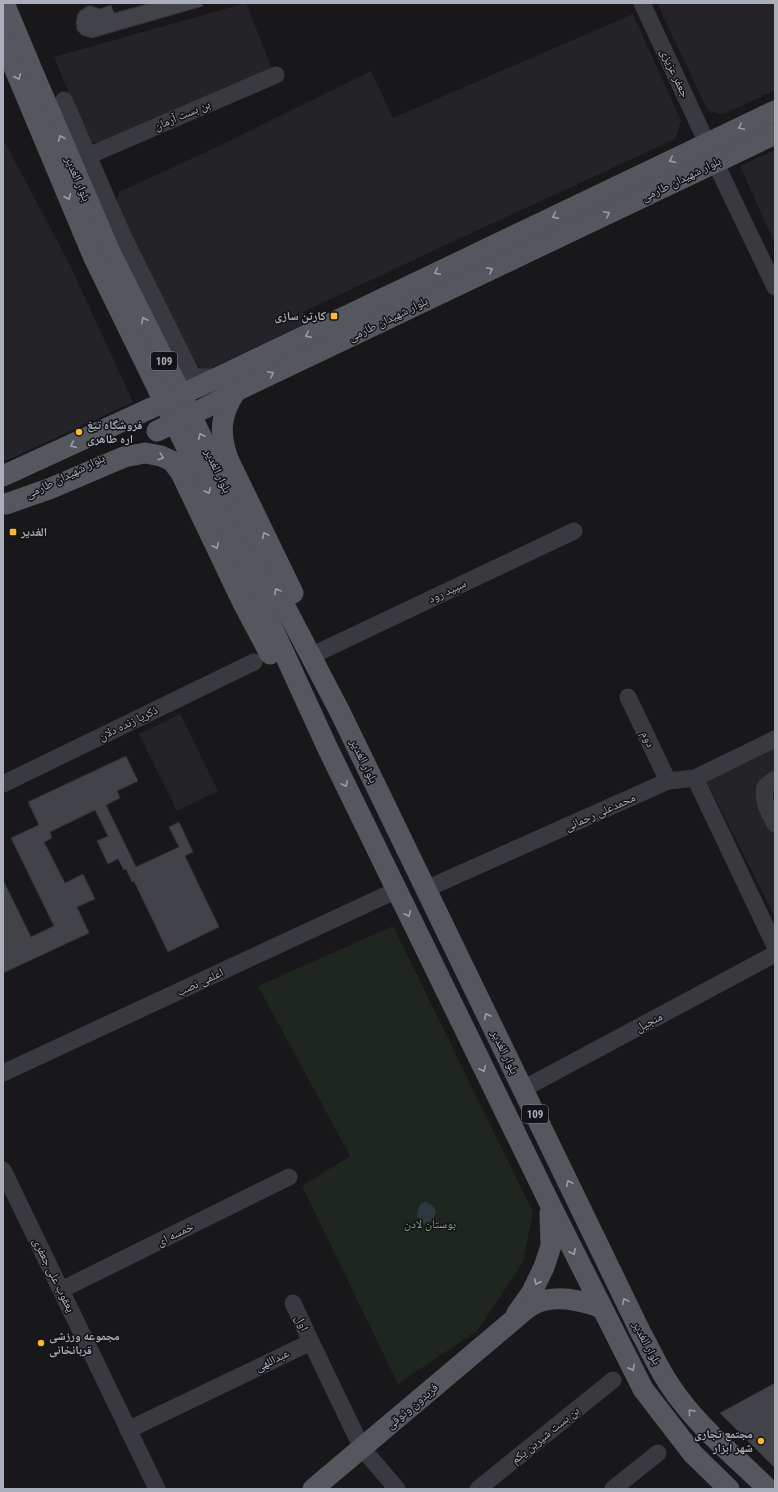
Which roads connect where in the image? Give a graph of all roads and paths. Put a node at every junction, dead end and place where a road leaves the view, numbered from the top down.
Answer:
1 (4, 3) edge
2 (14, 3) edge
3 (642, 3) edge
4 (3, 41) edge
5 (32, 70) junction
6 (276, 75) dead end
7 (64, 100) dead end
8 (775, 111) edge
9 (775, 134) edge
10 (707, 143) junction
11 (88, 156) junction
12 (715, 162) junction
13 (775, 287) edge
14 (220, 377) junction
15 (236, 391) junction
16 (3, 476) edge
17 (4, 505) edge
18 (574, 531) dead end
19 (319, 652) junction
20 (254, 662) dead end
21 (628, 697) dead end
22 (340, 712) junction
23 (775, 739) edge
24 (328, 749) junction
25 (696, 778) junction
26 (775, 779) edge
27 (668, 781) junction
28 (3, 784) edge
29 (775, 824) edge
30 (426, 889) junction
31 (397, 890) junction
32 (775, 946) edge
33 (775, 954) edge
34 (3, 1074) edge
35 (523, 1089) junction
36 (3, 1170) edge
37 (289, 1177) dead end
38 (550, 1204) junction
39 (61, 1290) junction
40 (293, 1303) dead end
41 (602, 1308) junction
42 (511, 1322) junction
43 (311, 1342) junction
44 (612, 1380) dead end
45 (128, 1430) junction
46 (362, 1448) junction
47 (658, 1453) dead end
48 (725, 1487) edge
49 (157, 1489) edge
50 (313, 1489) edge
51 (397, 1489) edge
52 (478, 1489) edge
53 (613, 1489) edge
54 (768, 1489) edge

1 - 5 main road, بلوار الغدیر / 109
2 - 5 main road
3 - 10 street, جعفر عزیزی
4 -> 24 main road, بلوار الغدیر / 109
22 -> 5 main road, بلوار الغدیر / 109
6 - 11 street, بن بست آرمان
7 - 11 street
8 -> 10 main road, بلوار شهیدان طارمی
9 - 12 main road, بلوار شهیدان طارمی
10 - 12 main road
10 -> 14 main road, بلوار شهیدان طارمی
11 - 14 street
12 - 13 street
15 -> 12 main road, بلوار شهیدان طارمی
14 -> 16 main road, بلوار شهیدان طارمی, bridge
15 - 17 main road, بلوار شهیدان طارمی, bridge
19 -> 15 main road
17 -> 24 main road
18 - 19 street, سپید رود
19 - 22 main road
20 - 28 street, ذکریا زنده دلان
21 - 27 street, دوم
22 - 30 main road, بلوار الغدیر / 109
23 - 25 street, محمدعلی رحمانی
24 -> 31 main road, بلوار الغدیر / 109
25 - 27 street, محمدعلی رحمانی
25 - 32 street
26 - 29 street
27 - 30 street, محمدعلی رحمانی
35 -> 30 main road, بلوار الغدیر / 109
31 - 34 street, اعلمی نصب
31 -> 38 main road, بلوار الغدیر / 109
33 - 35 street, منجیل
54 -> 35 main road, بلوار الغدیر / 109
36 - 39 street, یعقوب علی جعفری
37 - 39 street, خمسه ای
38 -> 41 main road, بلوار الغدیر / 109
38 -> 42 main road
39 - 45 street, یعقوب علی جعفری
40 - 43 street, اول
41 - 42 main road
41 -> 48 main road, بلوار الغدیر / 109
42 - 46 main road, فریدون وثوقی
43 - 45 street, عبداللهی
43 - 46 street
44 - 52 street, بن بست شیرین یکم
45 - 49 street, یعقوب علی جعفری
46 - 50 main road, فریدون وثوقی
46 - 51 street
47 - 53 street

